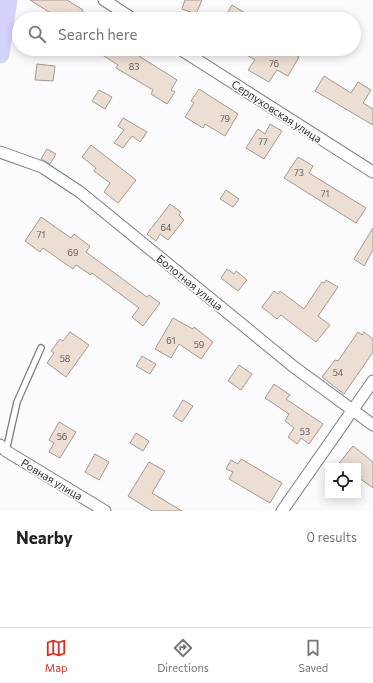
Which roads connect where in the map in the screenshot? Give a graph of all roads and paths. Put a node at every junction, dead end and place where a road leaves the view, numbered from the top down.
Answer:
1 (8, 0) edge
2 (104, 0) edge
3 (122, 12) edge
4 (0, 54) edge
5 (191, 56) edge
6 (0, 152) edge
7 (373, 172) edge
8 (41, 348) dead end
9 (373, 381) edge
10 (353, 410) junction
11 (373, 425) edge
12 (3, 448) edge
13 (105, 511) edge
14 (282, 511) edge

1 - 4 main road
2 - 3 street
5 - 7 street, Серпуховская улица
6 - 10 street, Болотная улица
8 - 12 lane
9 - 10 street
10 - 11 street, Болотная улица
10 - 14 street
12 - 13 street, Ровная улица

